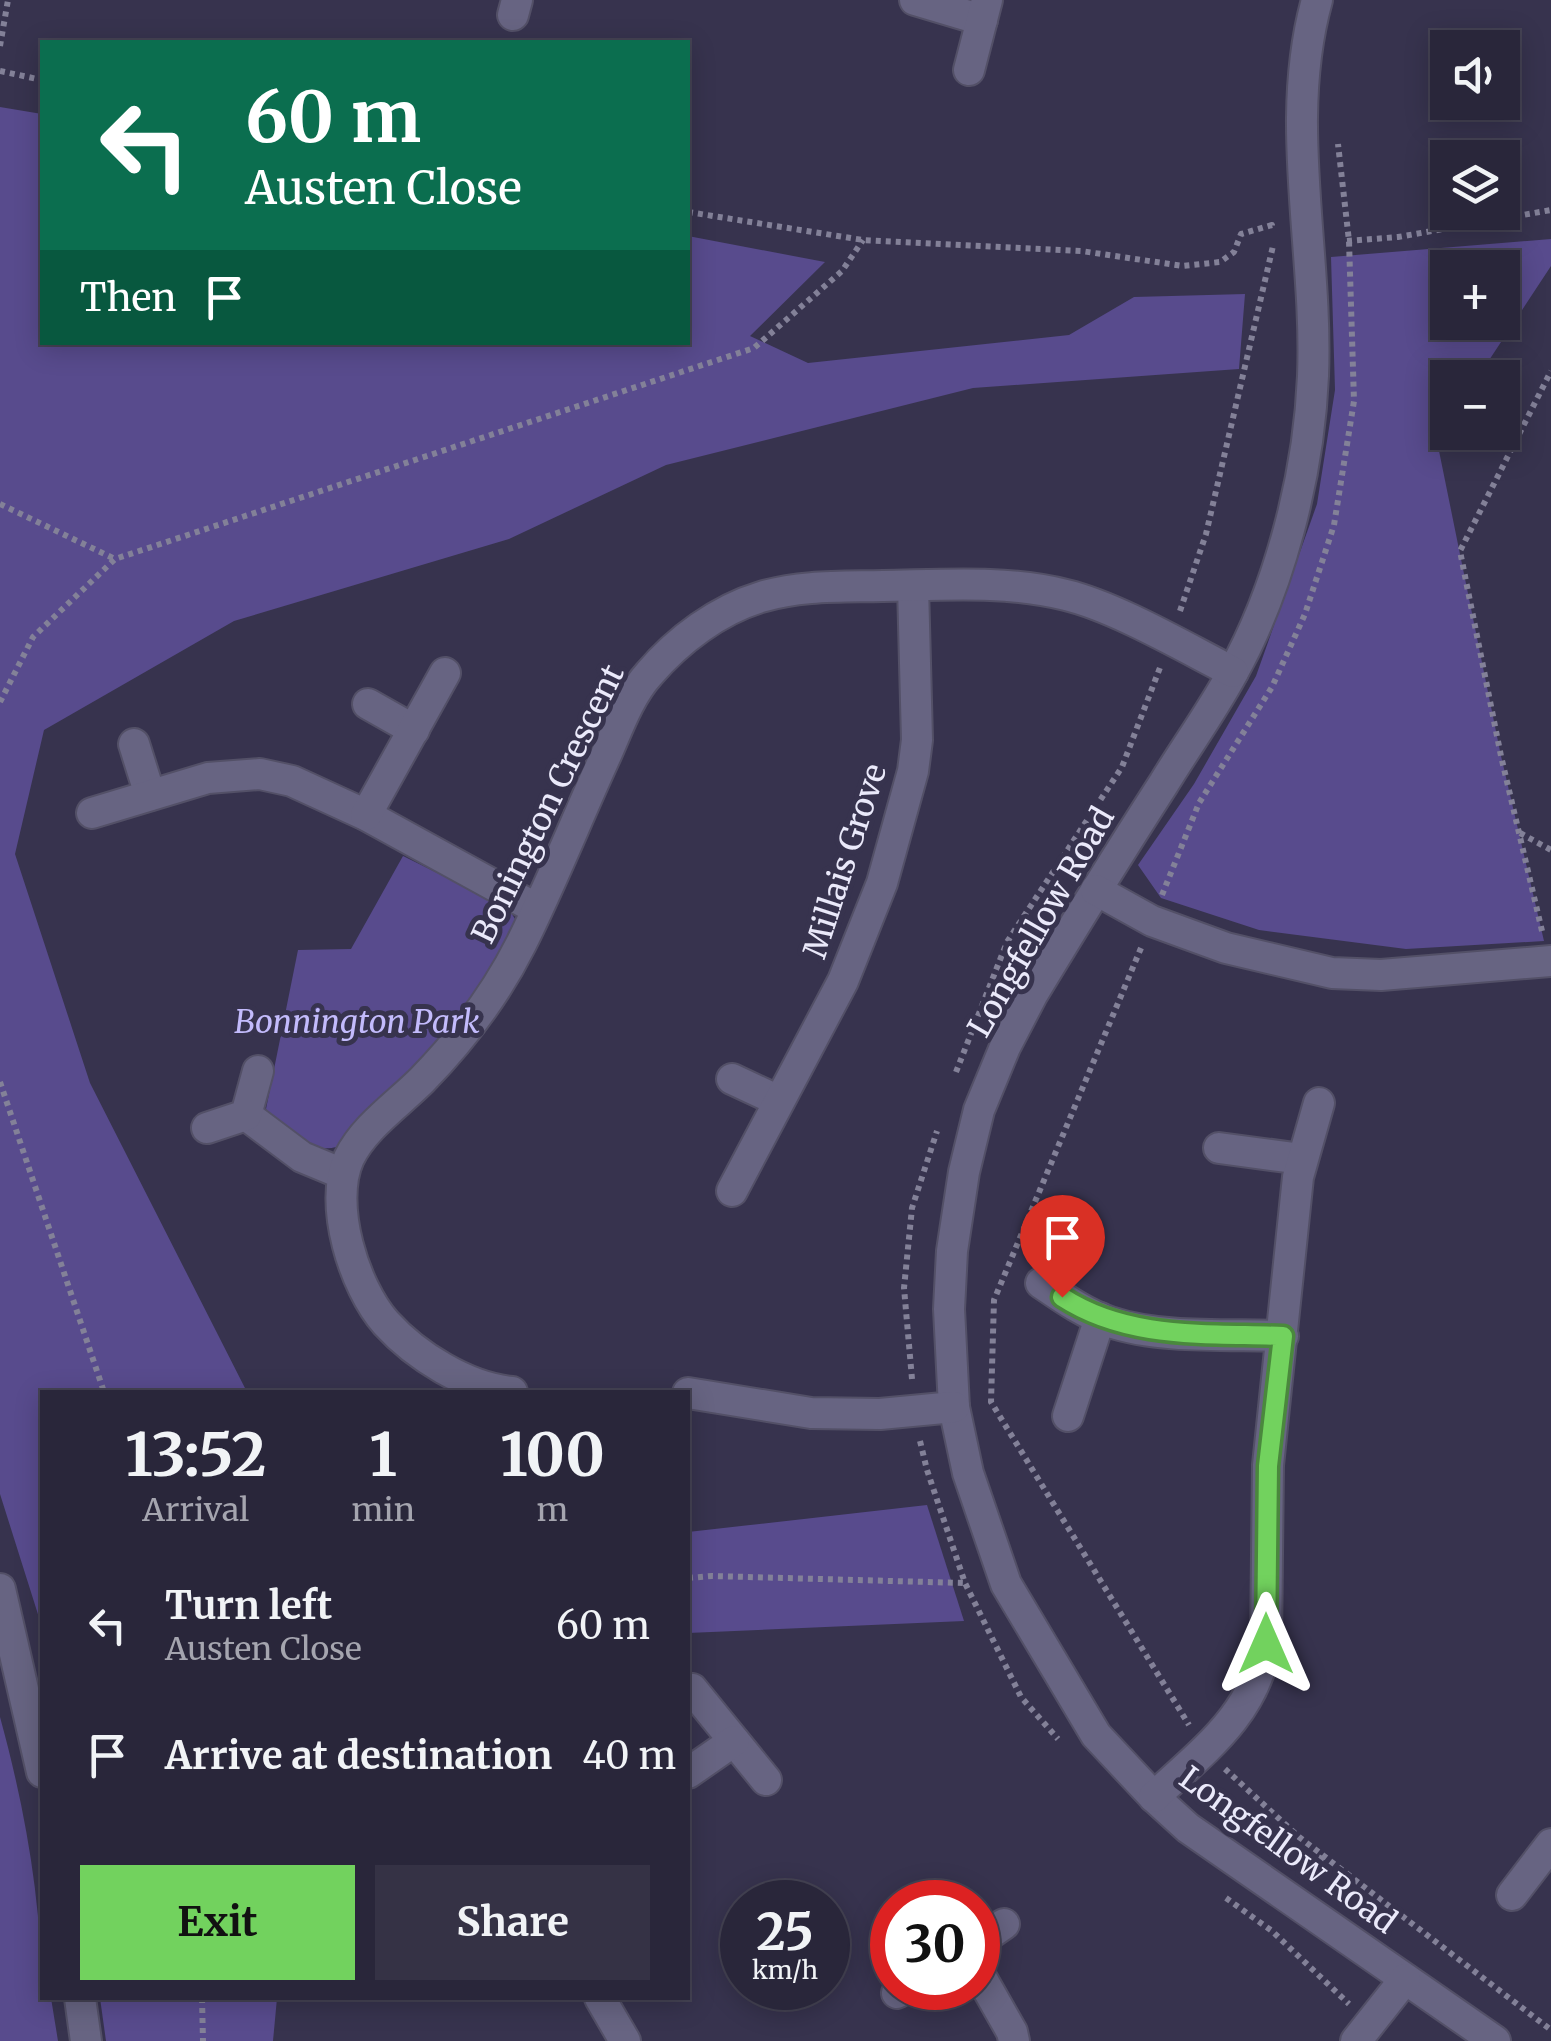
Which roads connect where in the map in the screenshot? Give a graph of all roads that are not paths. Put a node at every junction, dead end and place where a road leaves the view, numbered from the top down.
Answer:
1 (915, 0) edge
2 (1316, 0) edge
3 (985, 10) edge
4 (968, 70) dead end
5 (914, 586) junction
6 (1233, 672) junction
7 (445, 673) dead end
8 (368, 704) dead end
9 (414, 730) junction
10 (134, 744) dead end
11 (150, 795) junction
12 (92, 813) dead end
13 (366, 815) junction
14 (1096, 890) junction
15 (537, 909) junction
16 (1549, 962) edge
17 (258, 1072) dead end
18 (732, 1078) dead end
19 (778, 1101) junction
20 (1319, 1102) dead end
21 (246, 1115) junction
22 (208, 1128) dead end
23 (1219, 1148) dead end
24 (1302, 1159) junction
25 (343, 1174) junction
26 (732, 1191) dead end
27 (1041, 1283) dead end
28 (1100, 1318) junction
29 (1283, 1336) junction
30 (504, 1390) edge
31 (690, 1394) edge
32 (954, 1407) junction
33 (1068, 1416) dead end
34 (0, 1589) edge
35 (692, 1689) dead end
36 (734, 1740) junction
37 (40, 1763) edge
38 (690, 1773) edge
39 (766, 1780) dead end
40 (1154, 1797) junction
41 (1551, 1844) edge
42 (1512, 1895) dead end
43 (1004, 1924) dead end
44 (1000, 1927) edge
45 (1405, 1979) junction
46 (80, 2000) edge
47 (601, 2000) edge
48 (998, 2010) edge
49 (1363, 2032) edge
50 (86, 2041) edge
51 (625, 2041) edge
52 (1014, 2041) edge
53 (1495, 2041) edge

1 - 3 street
2 - 6 street, Longfellow Road
3 - 4 street
5 - 6 street, Bonington Crescent
5 - 15 street, Bonington Crescent
5 - 19 street, Millais Grove
6 - 14 street, Longfellow Road
7 - 9 street
8 - 9 street
9 - 13 street
10 - 11 street
11 - 12 street
11 - 13 street
13 - 15 street
14 - 16 street
14 - 32 street, Longfellow Road
15 - 25 street, Bonington Crescent
17 - 21 street
18 - 19 street
19 - 26 street, Millais Grove
20 - 24 street
21 - 22 street
21 - 25 street
23 - 24 street
24 - 29 street
25 - 30 street
27 - 28 street
28 - 29 street
28 - 33 street
29 - 40 street
31 - 32 street
32 - 40 street, Longfellow Road
34 - 37 street
35 - 36 street
36 - 38 street
36 - 39 street
40 - 45 street, Longfellow Road
41 - 42 street
43 - 44 street
45 - 49 street
45 - 53 street, Longfellow Road
46 - 50 street
47 - 51 street
48 - 52 street

